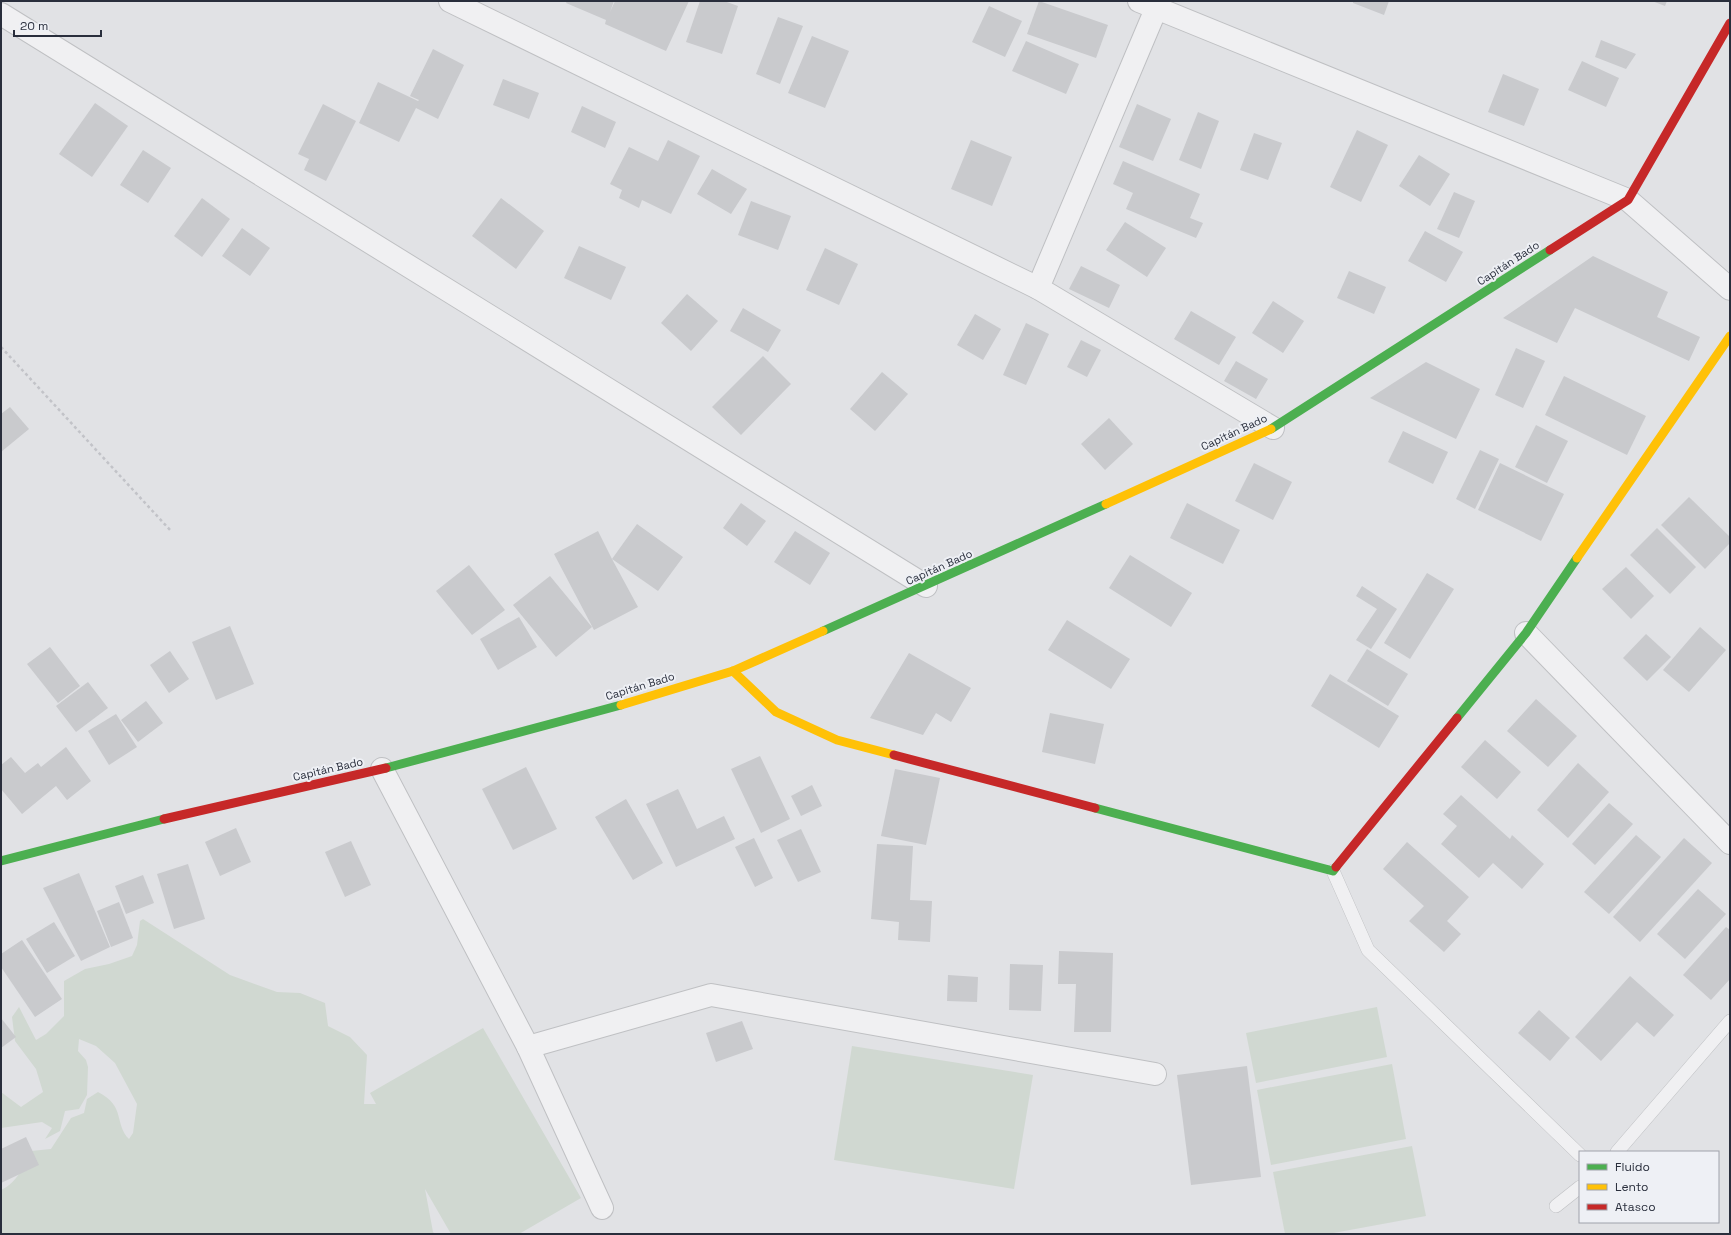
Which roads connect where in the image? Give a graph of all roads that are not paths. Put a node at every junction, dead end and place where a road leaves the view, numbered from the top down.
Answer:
1 (450, 1) edge
2 (1147, 5) edge
3 (1, 14) edge
4 (1730, 23) edge
5 (1628, 200) junction
6 (1038, 288) junction
7 (1730, 289) edge
8 (1730, 336) edge
9 (1273, 428) junction
10 (926, 586) junction
11 (1526, 633) junction
12 (733, 671) junction
13 (382, 769) junction
14 (1730, 843) edge
15 (1, 861) edge
16 (1334, 871) junction
17 (1730, 1021) edge
18 (528, 1047) junction
19 (1155, 1074) dead end
20 (1618, 1151) edge
21 (1579, 1154) edge
22 (1579, 1189) edge
23 (1556, 1206) dead end
24 (602, 1208) dead end

1 - 6 street
2 - 5 street
2 - 6 street
3 - 10 street
4 - 5 street, Capitán Bado
5 - 7 street
5 - 9 street, Capitán Bado
6 - 9 street
8 - 11 street
9 - 10 street, Capitán Bado
10 - 12 street, Capitán Bado
11 - 14 street
11 - 16 street
12 - 13 street, Capitán Bado
12 - 16 street
13 - 15 street, Capitán Bado
13 - 18 street
16 - 21 lane
17 - 20 lane
18 - 19 street
18 - 24 street
22 - 23 lane

